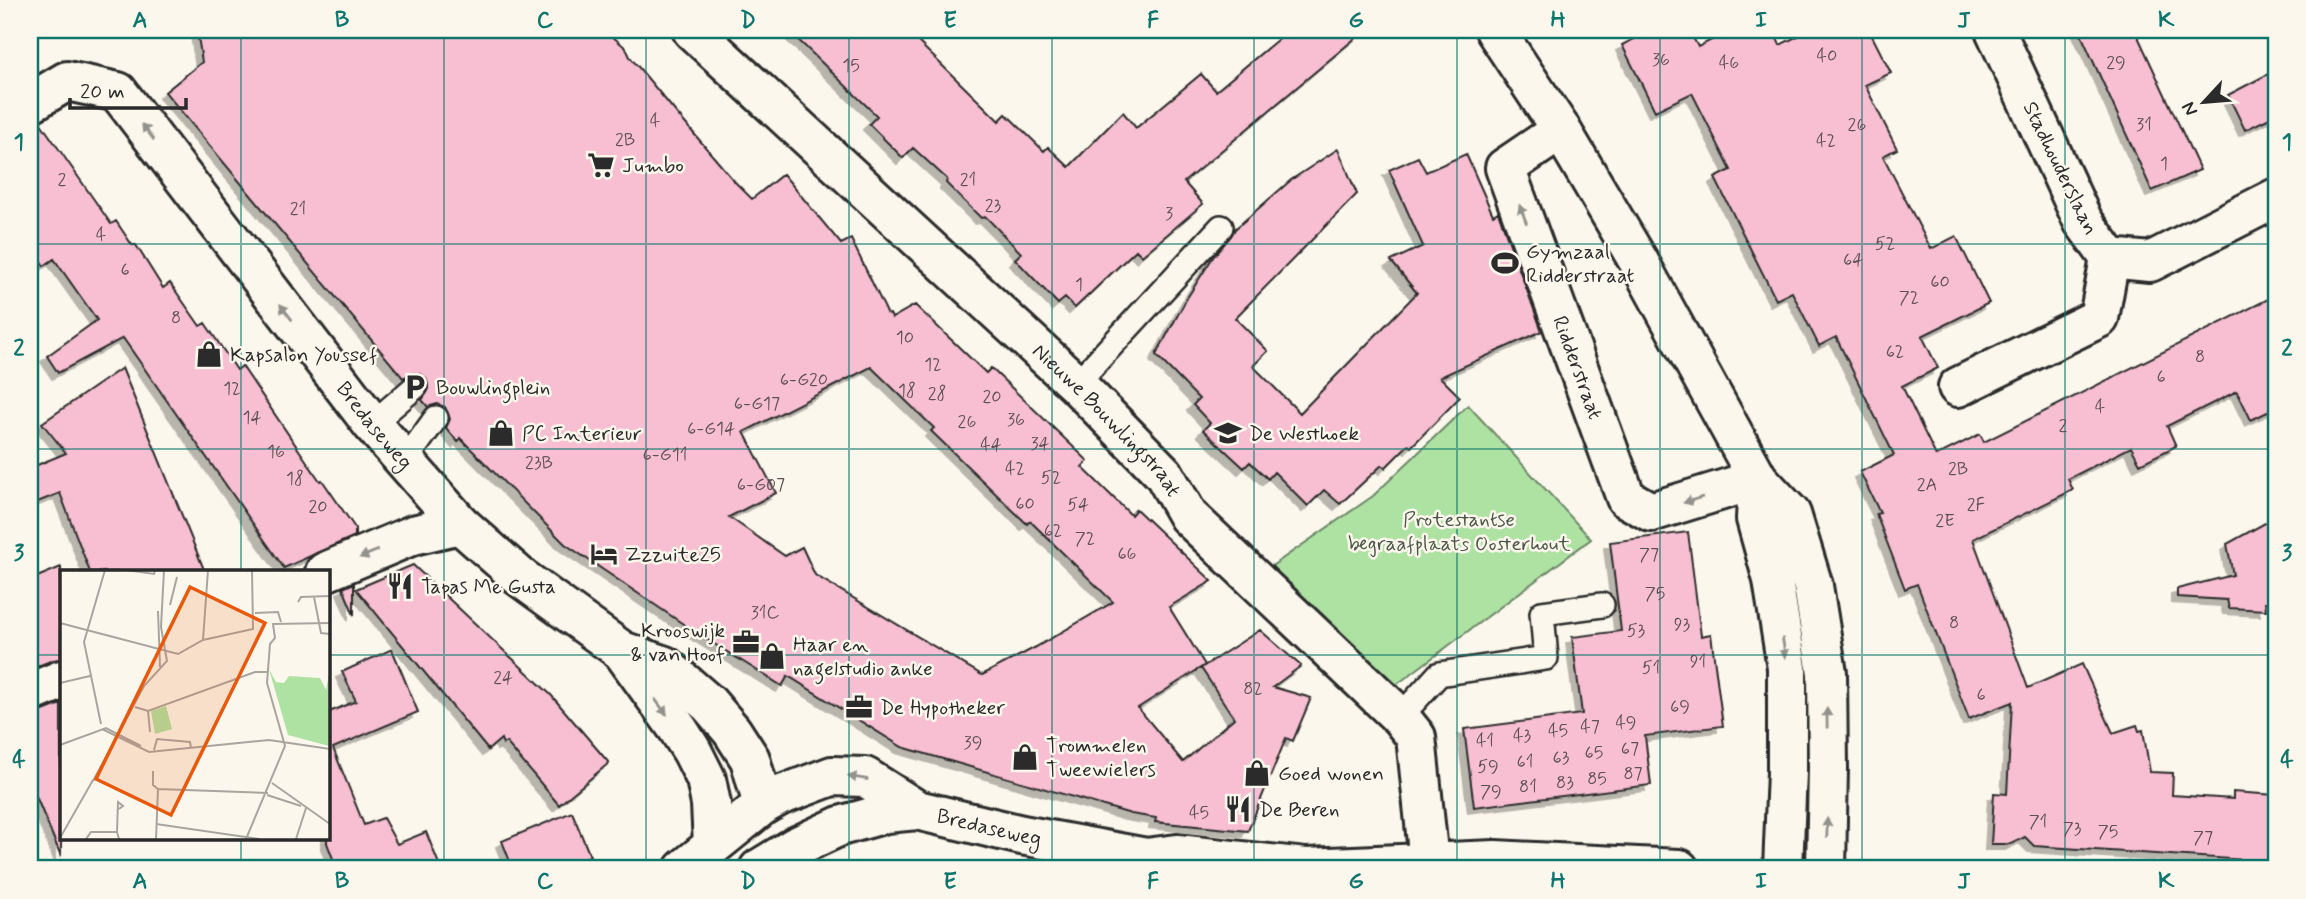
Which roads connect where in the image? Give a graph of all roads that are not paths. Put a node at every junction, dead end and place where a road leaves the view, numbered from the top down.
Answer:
1 (692, 30) edge
2 (1496, 30) edge
3 (1995, 30) edge
4 (30, 103) edge
5 (1561, 130) junction
6 (2276, 198) edge
7 (1221, 227) dead end
8 (2110, 258) junction
9 (1076, 384) junction
10 (415, 387) dead end
11 (1958, 387) dead end
12 (436, 418) dead end
13 (372, 424) junction
14 (405, 461) junction
15 (1758, 479) junction
16 (460, 524) junction
17 (329, 570) edge
18 (1602, 605) dead end
19 (622, 651) junction
20 (60, 680) edge
21 (30, 693) edge
22 (1400, 717) junction
23 (763, 805) junction
24 (916, 810) junction
25 (715, 857) edge
26 (1429, 862) junction
27 (1157, 864) edge
28 (763, 867) edge
29 (684, 869) edge
30 (1679, 869) edge
31 (1783, 869) edge
32 (1826, 869) edge

1 - 9 street, Nieuwe Bouwlingstraat
2 - 5 street
3 - 8 street, Stadhouderslaan
13 -> 4 street, Bredaseweg
5 - 15 street
15 -> 5 street, Ridderstraat
6 - 8 street
7 - 9 lane
8 - 11 street, Stadhouderslaan
9 - 22 street, Nieuwe Bouwlingstraat
10 - 13 lane
12 - 14 lane
13 - 14 street, Bredaseweg
14 - 16 street, Bredaseweg
15 -> 31 street
32 -> 15 street
16 -> 17 street
16 - 19 street, Bredaseweg
18 - 22 lane
19 - 23 street, Bredaseweg
19 -> 25 street, Bredaseweg
20 - 21 street
22 - 26 street, Nieuwe Bouwlingstraat
24 -> 23 street, Bredaseweg
23 - 25 street
23 - 28 street
24 - 27 street, Bredaseweg
24 - 28 street, Bredaseweg
25 - 29 street
26 - 27 street, Bredaseweg
26 - 30 street, Bredaseweg

